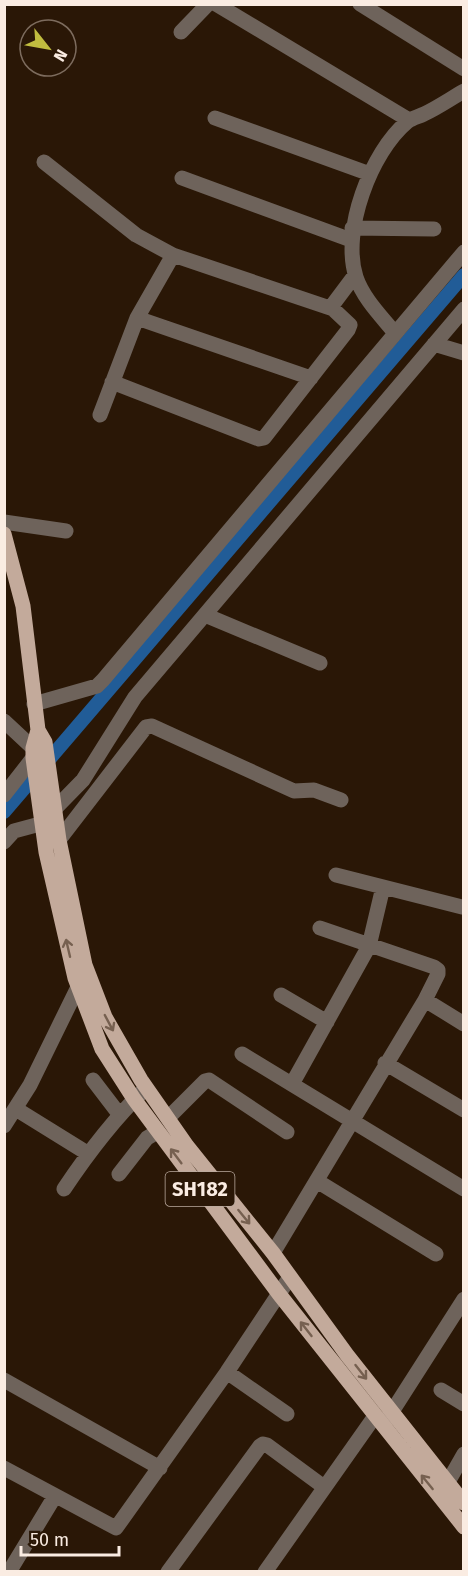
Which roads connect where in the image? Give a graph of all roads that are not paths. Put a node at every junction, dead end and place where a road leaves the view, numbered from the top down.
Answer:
1 (208, 4) edge
2 (216, 4) edge
3 (360, 4) edge
4 (180, 32) dead end
5 (464, 69) edge
6 (464, 91) edge
7 (215, 118) dead end
8 (409, 120) junction
9 (44, 162) dead end
10 (370, 174) junction
11 (182, 178) dead end
12 (434, 229) dead end
13 (351, 234) junction
14 (464, 252) edge
15 (173, 255) junction
16 (355, 275) junction
17 (333, 309) junction
18 (464, 309) edge
19 (137, 318) junction
20 (395, 333) junction
21 (434, 344) junction
22 (464, 353) edge
23 (311, 378) junction
24 (112, 382) junction
25 (100, 415) dead end
26 (4, 522) edge
27 (66, 531) dead end
28 (4, 534) edge
29 (205, 615) junction
30 (320, 663) dead end
31 (34, 704) junction
32 (4, 721) edge
33 (36, 757) junction
34 (4, 795) edge
35 (341, 800) dead end
36 (55, 809) junction
37 (40, 824) junction
38 (59, 840) junction
39 (4, 842) edge
40 (336, 875) dead end
41 (383, 887) junction
42 (462, 907) edge
43 (320, 928) dead end
44 (369, 946) junction
45 (78, 987) junction
46 (281, 995) dead end
47 (425, 1000) junction
48 (93, 1005) junction
49 (327, 1022) junction
50 (464, 1024) edge
51 (242, 1054) dead end
52 (385, 1063) junction
53 (93, 1080) dead end
54 (292, 1084) junction
55 (146, 1088) junction
56 (134, 1099) junction
57 (16, 1109) junction
58 (464, 1110) edge
59 (119, 1114) junction
60 (168, 1118) junction
61 (352, 1122) junction
62 (4, 1126) edge
63 (157, 1132) junction
64 (287, 1132) dead end
65 (87, 1153) junction
66 (119, 1174) dead end
67 (317, 1181) junction
68 (64, 1189) dead end
69 (464, 1189) edge
70 (273, 1253) junction
71 (436, 1254) dead end
72 (290, 1277) junction
73 (279, 1294) junction
74 (464, 1299) edge
75 (227, 1372) junction
76 (4, 1380) edge
77 (441, 1390) dead end
78 (464, 1404) edge
79 (392, 1412) junction
80 (286, 1414) dead end
81 (379, 1422) junction
82 (464, 1454) edge
83 (4, 1468) edge
84 (160, 1468) junction
85 (448, 1482) junction
86 (324, 1487) junction
87 (55, 1496) junction
88 (464, 1503) edge
89 (464, 1527) edge
90 (9, 1572) edge
91 (168, 1572) edge
92 (265, 1572) edge

1 - 4 street
2 - 8 street
3 - 5 street
6 - 8 street
7 - 10 street
8 - 10 street
9 - 15 street
10 - 13 street
11 - 13 street
12 - 13 street
13 - 16 street
14 - 20 street
15 - 17 street
15 - 19 street
16 - 17 street
16 - 20 street
17 - 23 street
18 - 21 street
19 - 23 street
19 - 24 street
20 - 31 street
21 - 22 street
21 - 29 street
23 - 24 street
24 - 25 street
26 - 27 street
28 - 31 main road, SH182
29 - 30 street
29 - 36 street
31 - 33 main road, SH182
32 - 33 street
33 - 34 street
33 - 36 main road, SH182
33 - 37 main road, SH182
35 - 38 street
36 - 37 street
36 - 38 main road, SH182
37 - 39 street
45 -> 37 main road, SH182
38 - 48 main road, SH182
40 - 41 street
41 - 42 street
41 - 44 street
43 - 44 street
44 - 47 street
44 - 49 street
45 - 48 main road, SH182
45 - 57 street
46 - 49 street
47 - 50 street
47 - 52 street
48 -> 55 main road, SH182
48 - 56 main road, SH182
49 - 54 street
51 - 54 street
52 - 58 street
52 - 61 street
53 - 59 street
54 - 61 street
55 - 56 street
55 - 60 main road, SH182
56 - 59 street
56 - 63 main road, SH182
57 - 62 street
57 - 65 street
59 - 65 street
60 - 64 street
60 -> 70 main road, SH182
61 - 67 street
61 - 69 street
63 - 66 street
73 -> 63 main road, SH182
65 - 68 street
67 - 70 street
67 - 71 street
70 - 72 main road, SH182
72 - 73 street
72 -> 79 main road, SH182
73 - 75 street
81 -> 73 main road, SH182
74 - 79 street
75 - 80 street
75 - 84 street
76 - 84 street
77 - 78 street
79 - 81 street
79 - 85 main road, SH182
81 - 86 street
89 -> 81 main road, SH182
82 - 85 street
83 - 87 street
84 - 87 street
85 - 88 main road, SH182
86 - 91 street
86 - 92 street
87 - 90 street

